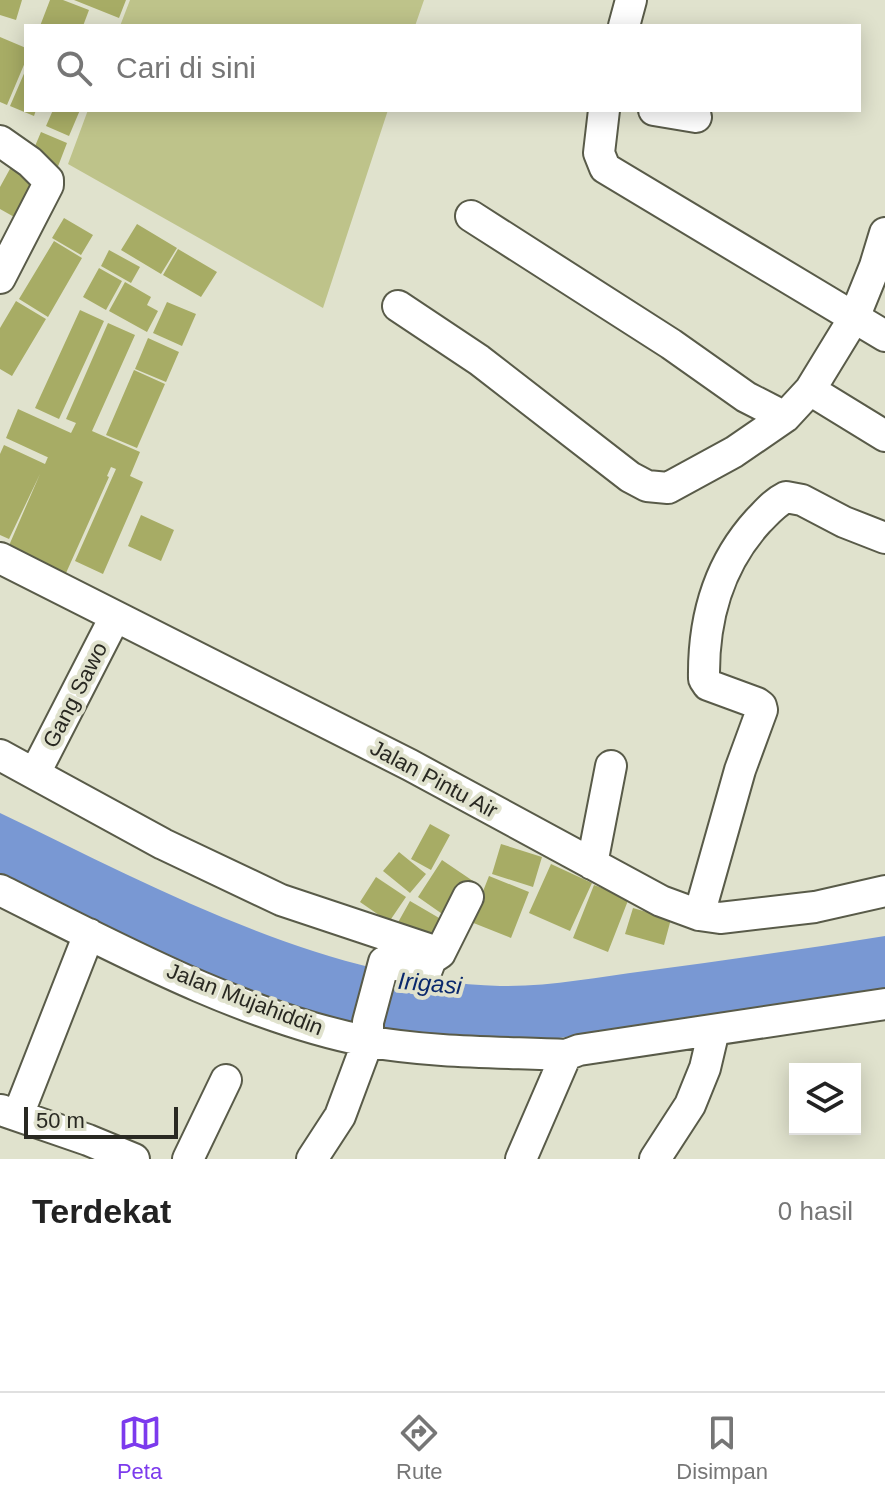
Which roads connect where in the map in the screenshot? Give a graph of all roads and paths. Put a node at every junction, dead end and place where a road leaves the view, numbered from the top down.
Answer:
1 (631, 0) edge
2 (625, 24) edge
3 (604, 112) edge
4 (666, 112) edge
5 (696, 117) dead end
6 (0, 141) edge
7 (471, 216) dead end
8 (885, 233) edge
9 (0, 278) edge
10 (398, 306) dead end
11 (854, 318) junction
12 (885, 336) edge
13 (810, 390) junction
14 (785, 417) junction
15 (885, 436) edge
16 (885, 538) edge
17 (0, 558) edge
18 (115, 617) junction
19 (0, 755) edge
20 (611, 766) dead end
21 (35, 773) junction
22 (592, 864) junction
23 (885, 891) edge
24 (0, 892) edge
25 (468, 897) dead end
26 (699, 915) junction
27 (89, 934) junction
28 (440, 953) junction
29 (885, 1004) edge
30 (714, 1030) junction
31 (368, 1032) junction
32 (566, 1055) junction
33 (226, 1080) dead end
34 (9, 1112) edge
35 (134, 1159) edge
36 (188, 1159) edge
37 (312, 1159) edge
38 (521, 1159) edge
39 (655, 1159) edge

1 - 2 street
3 - 11 street
4 - 5 street
6 - 9 street
7 - 14 street
8 - 11 street
10 - 14 street
11 - 12 street
11 - 13 street
13 - 14 street
13 - 15 street
16 - 26 street
17 - 18 street, Jalan Pintu Air
18 - 21 street, Gang Sawo
18 - 22 street, Jalan Pintu Air
19 - 21 street
20 - 22 street
21 - 28 street
22 - 26 street, Jalan Pintu Air
23 - 26 street, Jalan Pintu Air
24 - 27 street, Jalan Mujahiddin
25 - 28 street
27 - 31 street, Jalan Mujahiddin
27 - 34 street
28 - 31 street
29 - 30 street, Jalan Mujahiddin
30 - 32 street, Jalan Mujahiddin
30 - 39 street
31 - 32 street, Jalan Mujahiddin
31 - 37 street
32 - 38 street
33 - 36 street
34 - 35 street

